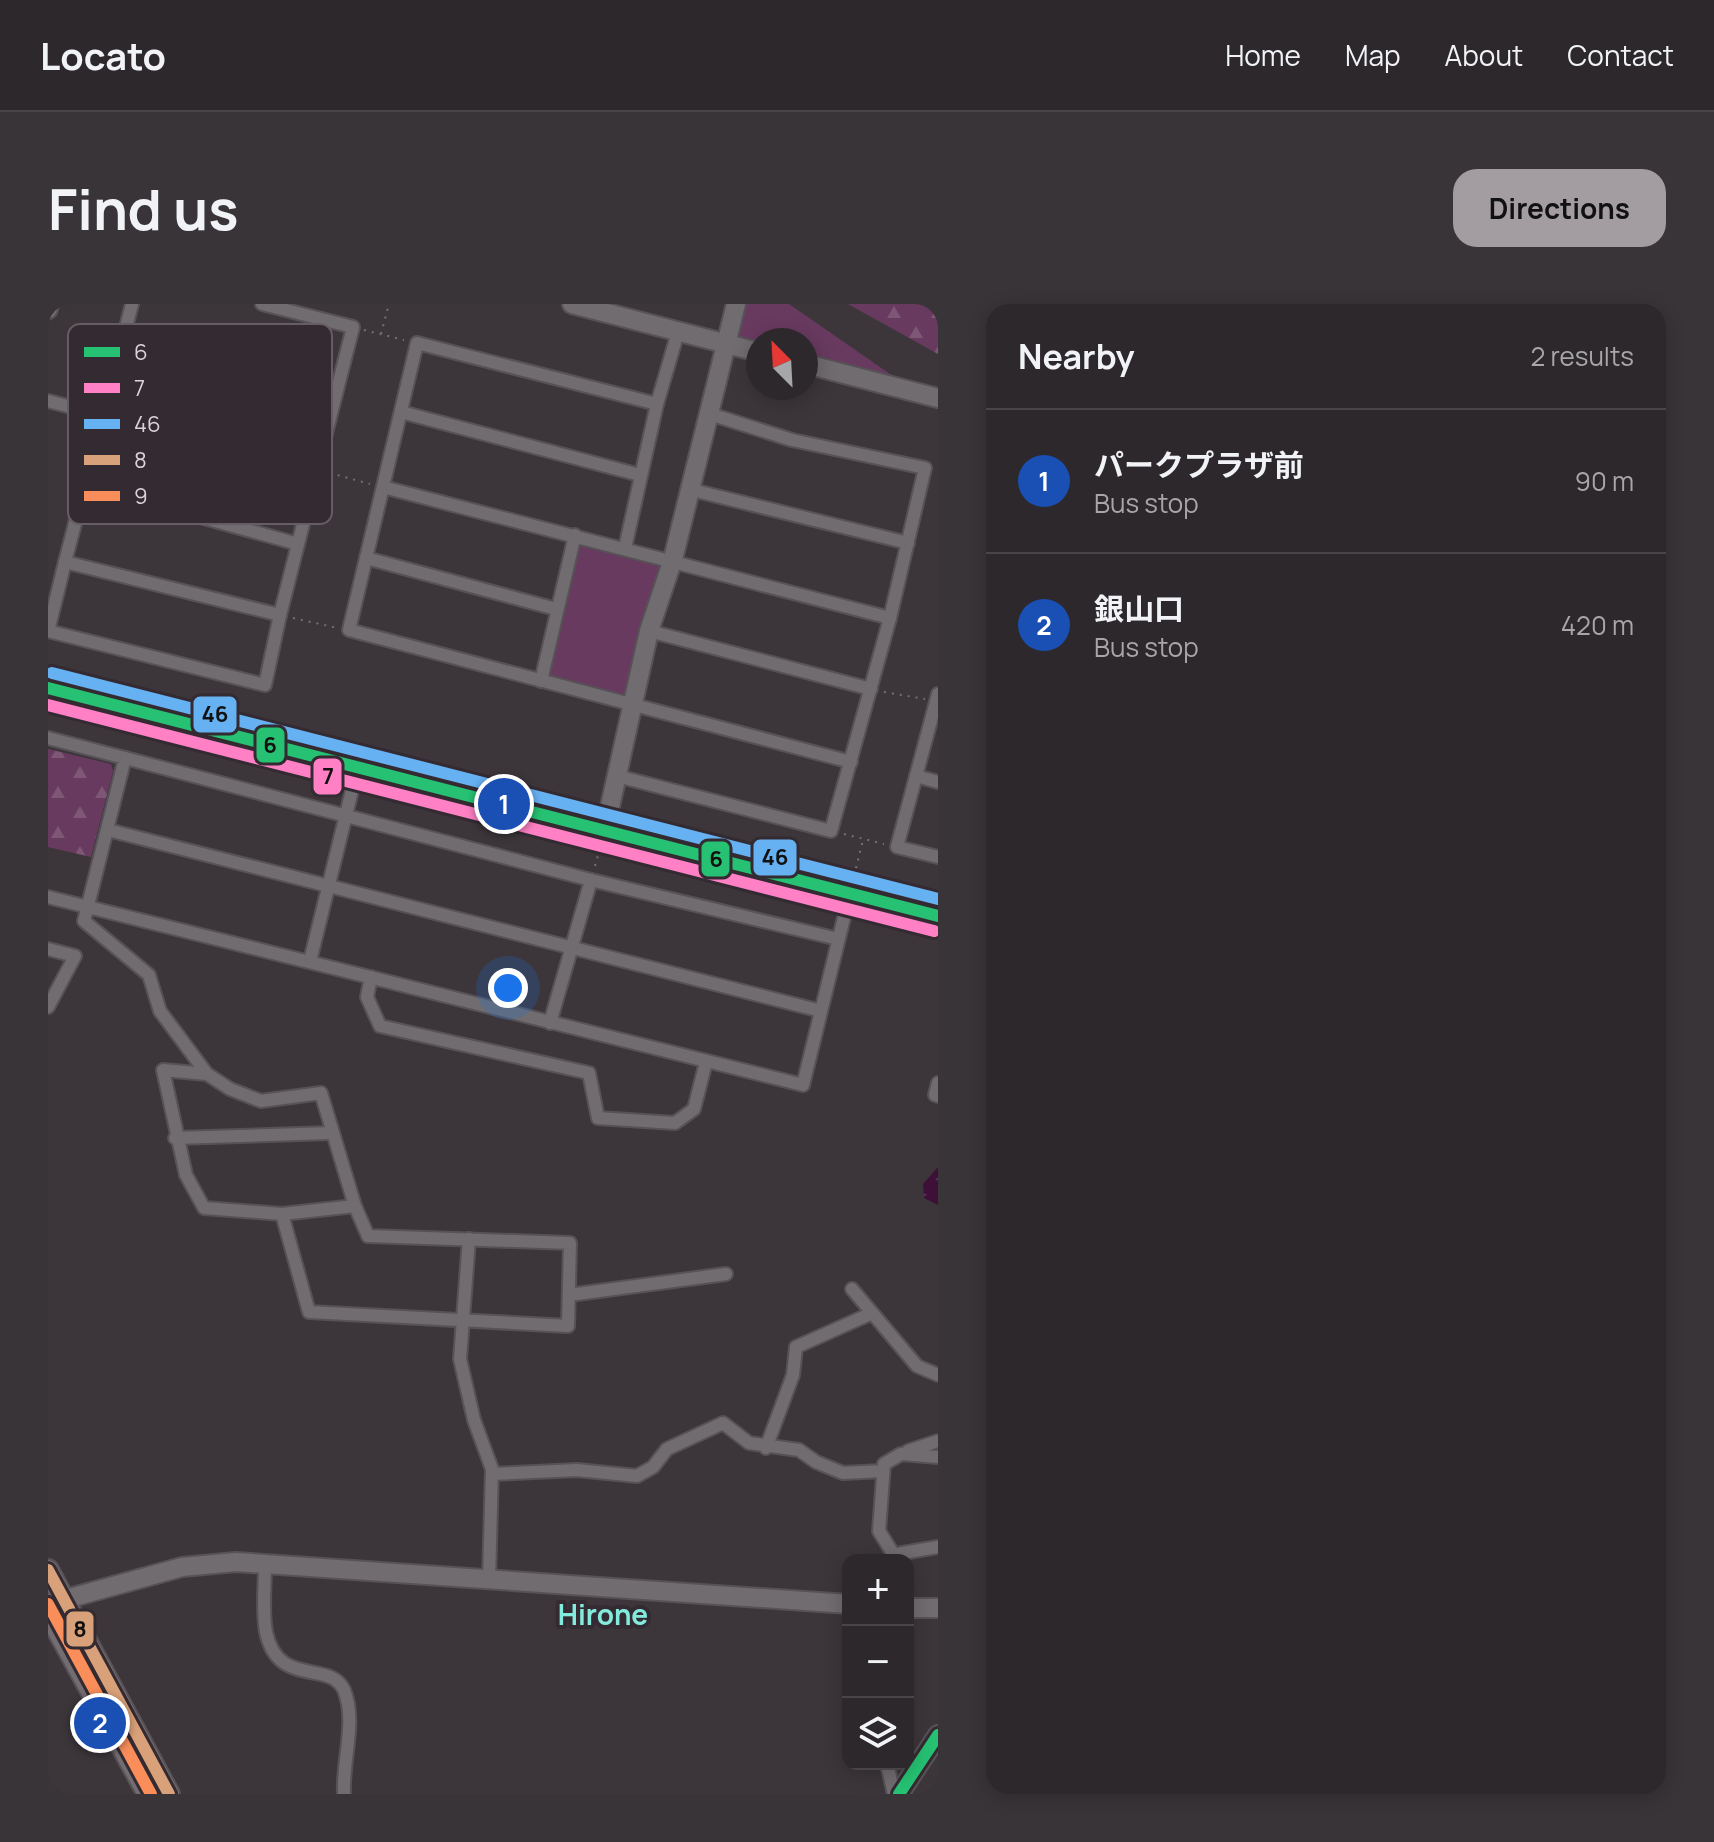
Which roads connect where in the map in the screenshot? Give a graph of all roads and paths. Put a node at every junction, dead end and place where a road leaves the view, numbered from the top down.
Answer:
1 (132, 304) edge
2 (262, 304) edge
3 (389, 304) edge
4 (572, 304) edge
5 (736, 304) edge
6 (126, 324) edge
7 (353, 327) junction
8 (678, 332) junction
9 (381, 334) junction
10 (417, 343) junction
11 (727, 344) junction
12 (746, 349) edge
13 (818, 367) edge
14 (938, 398) edge
15 (334, 399) joint
16 (48, 401) edge
17 (657, 404) junction
18 (68, 406) edge
19 (332, 407) edge
20 (401, 412) junction
21 (710, 414) junction
22 (332, 474) edge
23 (640, 475) junction
24 (383, 487) junction
25 (688, 489) junction
26 (75, 524) edge
27 (226, 524) edge
28 (303, 524) edge
29 (575, 535) junction
30 (908, 543) junction
31 (298, 544) junction
32 (625, 548) junction
33 (366, 558) junction
34 (673, 559) junction
35 (65, 562) junction
36 (556, 609) junction
37 (280, 615) junction
38 (890, 618) junction
39 (349, 630) junction
40 (48, 631) edge
41 (649, 631) junction
42 (541, 681) junction
43 (48, 688) edge
44 (871, 689) junction
45 (937, 699) edge
46 (633, 705) junction
47 (48, 738) edge
48 (125, 758) junction
49 (851, 762) junction
50 (358, 766) junction
51 (617, 776) junction
52 (916, 776) junction
53 (938, 782) edge
54 (346, 816) junction
55 (605, 829) junction
56 (108, 830) junction
57 (831, 831) junction
58 (863, 839) junction
59 (897, 847) junction
60 (938, 857) edge
61 (591, 880) junction
62 (329, 886) junction
63 (850, 893) junction
64 (48, 897) edge
65 (87, 907) junction
66 (938, 916) edge
67 (838, 939) junction
68 (573, 947) junction
69 (48, 949) edge
70 (310, 961) junction
71 (371, 977) junction
72 (48, 1007) edge
73 (821, 1011) junction
74 (550, 1023) junction
75 (706, 1062) junction
76 (207, 1074) junction
77 (938, 1083) edge
78 (938, 1096) edge
79 (331, 1133) junction
80 (175, 1138) junction
81 (355, 1206) junction
82 (282, 1214) junction
83 (469, 1239) junction
84 (726, 1274) dead end
85 (852, 1289) dead end
86 (569, 1295) junction
87 (870, 1314) junction
88 (463, 1323) junction
89 (938, 1375) edge
90 (938, 1441) edge
91 (766, 1448) junction
92 (901, 1454) junction
93 (938, 1457) edge
94 (883, 1471) junction
95 (492, 1474) junction
96 (938, 1547) edge
97 (895, 1554) edge
98 (909, 1554) edge
99 (265, 1564) junction
100 (48, 1570) edge
101 (489, 1580) junction
102 (842, 1604) edge
103 (53, 1605) edge
104 (914, 1608) edge
105 (938, 1608) edge
106 (938, 1735) edge
107 (889, 1770) edge
108 (148, 1794) edge
109 (169, 1794) edge
110 (344, 1794) edge
111 (897, 1794) edge

1 - 6 street
2 - 7 street
3 - 9 path
4 - 8 street
5 - 11 street
7 - 9 path
7 - 15 street
8 - 11 street
8 - 17 street
9 - 10 path
10 - 17 street
10 - 20 street
11 - 12 street
11 - 21 street
13 - 14 street
15 - 19 street
16 - 18 street
17 - 23 street
20 - 23 street
20 - 24 street
21 - 25 street
21 - 30 street
22 - 24 path
23 - 32 street
24 - 29 street
24 - 33 street
25 - 30 street
25 - 34 street
26 - 35 street
27 - 31 street
28 - 31 street
29 - 32 street
29 - 36 street
30 - 38 street
31 - 37 street
32 - 34 street
33 - 36 street
33 - 39 street
34 - 38 street
34 - 41 street
35 - 37 street
35 - 40 street
36 - 42 street
37 - 39 path
37 - 40 street
38 - 44 street
39 - 42 street
41 - 44 street
41 - 46 street
42 - 46 street
43 - 50 street
44 - 45 path
44 - 49 street
45 - 52 street
46 - 49 street
46 - 51 street
47 - 48 street
48 - 54 street
48 - 56 street
49 - 57 street
50 - 54 street
50 - 55 street
51 - 55 street
51 - 57 street
52 - 53 street
52 - 59 street
54 - 61 street
54 - 62 street
55 - 61 path
55 - 63 street
56 - 62 street
56 - 65 street
57 - 58 path
58 - 59 path
58 - 63 path
59 - 60 street
61 - 67 street
61 - 68 street
62 - 68 street
62 - 70 street
63 - 66 street
63 - 67 street
64 - 65 street
65 - 70 street
65 - 76 street
67 - 73 street
68 - 73 street
68 - 74 street
69 - 72 street
70 - 71 street
71 - 74 street
71 - 75 street
73 - 75 street
74 - 75 street
76 - 79 street
76 - 80 street
77 - 78 street
79 - 80 street
79 - 81 street
80 - 82 street
81 - 82 street
81 - 83 street
82 - 88 street
83 - 86 street
83 - 88 street
84 - 86 street
85 - 87 street
86 - 88 street
87 - 89 street
87 - 91 street
88 - 95 street
90 - 92 street
91 - 94 street
91 - 95 street
92 - 93 street
92 - 94 street
94 - 97 street
95 - 101 street
96 - 98 street
99 - 101 street
99 - 103 street
99 - 110 street
100 - 103 main road
101 - 102 street
103 - 108 main road
103 - 109 main road
104 - 105 street
106 - 111 street
107 - 111 street

